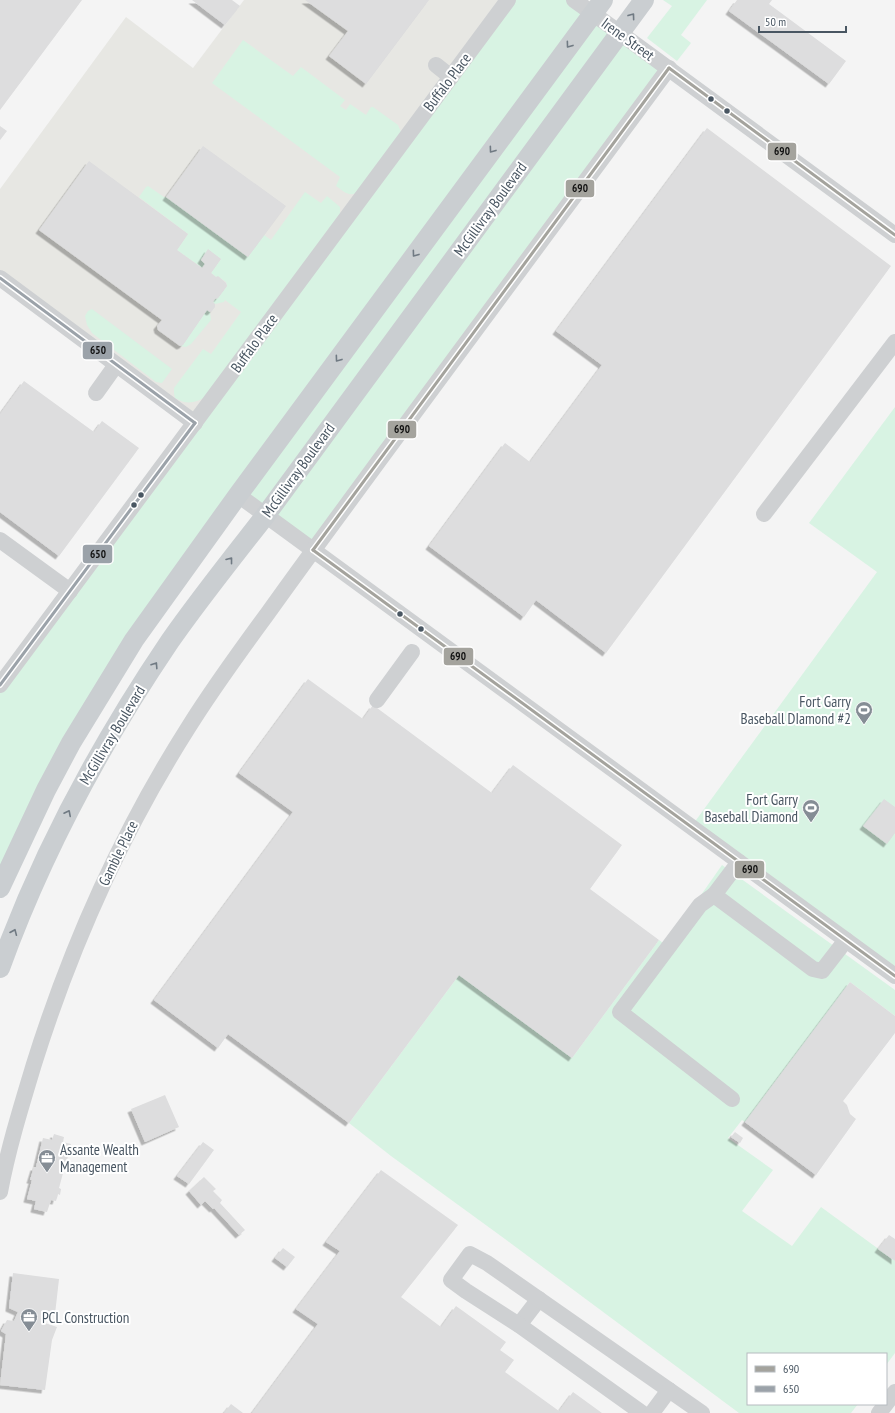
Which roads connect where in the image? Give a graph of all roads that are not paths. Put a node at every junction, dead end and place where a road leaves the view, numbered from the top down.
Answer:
1 (508, 0) edge
2 (574, 0) edge
3 (644, 0) edge
4 (598, 7) edge
5 (620, 32) junction
6 (436, 65) dead end
7 (669, 68) junction
8 (451, 77) junction
9 (895, 235) edge
10 (0, 278) edge
11 (895, 342) edge
12 (116, 365) junction
13 (96, 393) dead end
14 (195, 423) junction
15 (238, 495) junction
16 (764, 514) dead end
17 (265, 516) junction
18 (0, 540) edge
19 (313, 550) junction
20 (70, 591) junction
21 (412, 652) dead end
22 (0, 685) edge
23 (377, 700) dead end
24 (739, 862) junction
25 (0, 888) edge
26 (714, 895) junction
27 (846, 940) junction
28 (0, 968) edge
29 (895, 976) edge
30 (732, 1099) dead end
31 (0, 1192) edge
32 (539, 1299) junction
33 (519, 1325) junction
34 (668, 1390) junction
35 (895, 1392) edge
36 (887, 1402) edge
37 (885, 1405) edge
38 (642, 1413) edge
39 (652, 1413) edge
40 (702, 1413) edge
41 (879, 1413) edge

1 - 8 street, Buffalo Place
2 - 4 street, Irene Street
5 -> 3 main road, McGillivray Boulevard
4 - 5 street, Irene Street
4 -> 15 main road, McGillivray Boulevard
5 - 7 street, Irene Street
5 - 17 main road, McGillivray Boulevard
6 - 8 street
7 - 9 street, Irene Street
7 - 19 street, Gamble Place
8 - 14 street, Buffalo Place
10 - 12 street
11 - 16 street
12 - 13 street
12 - 14 street
14 - 20 street, Buffalo Place
15 - 17 street
15 - 25 main road, McGillivray Boulevard
17 - 19 street
28 -> 17 main road, McGillivray Boulevard
18 - 20 street
19 - 24 street
19 - 31 street, Gamble Place
20 - 22 street, Buffalo Place
21 - 23 street
24 - 26 street
24 - 27 street
26 - 27 street
26 - 30 street
27 - 29 street
32 - 33 street
32 - 33 street
32 - 34 street
33 - 38 street
34 - 39 street
34 - 40 street
35 - 36 street
37 - 41 street

